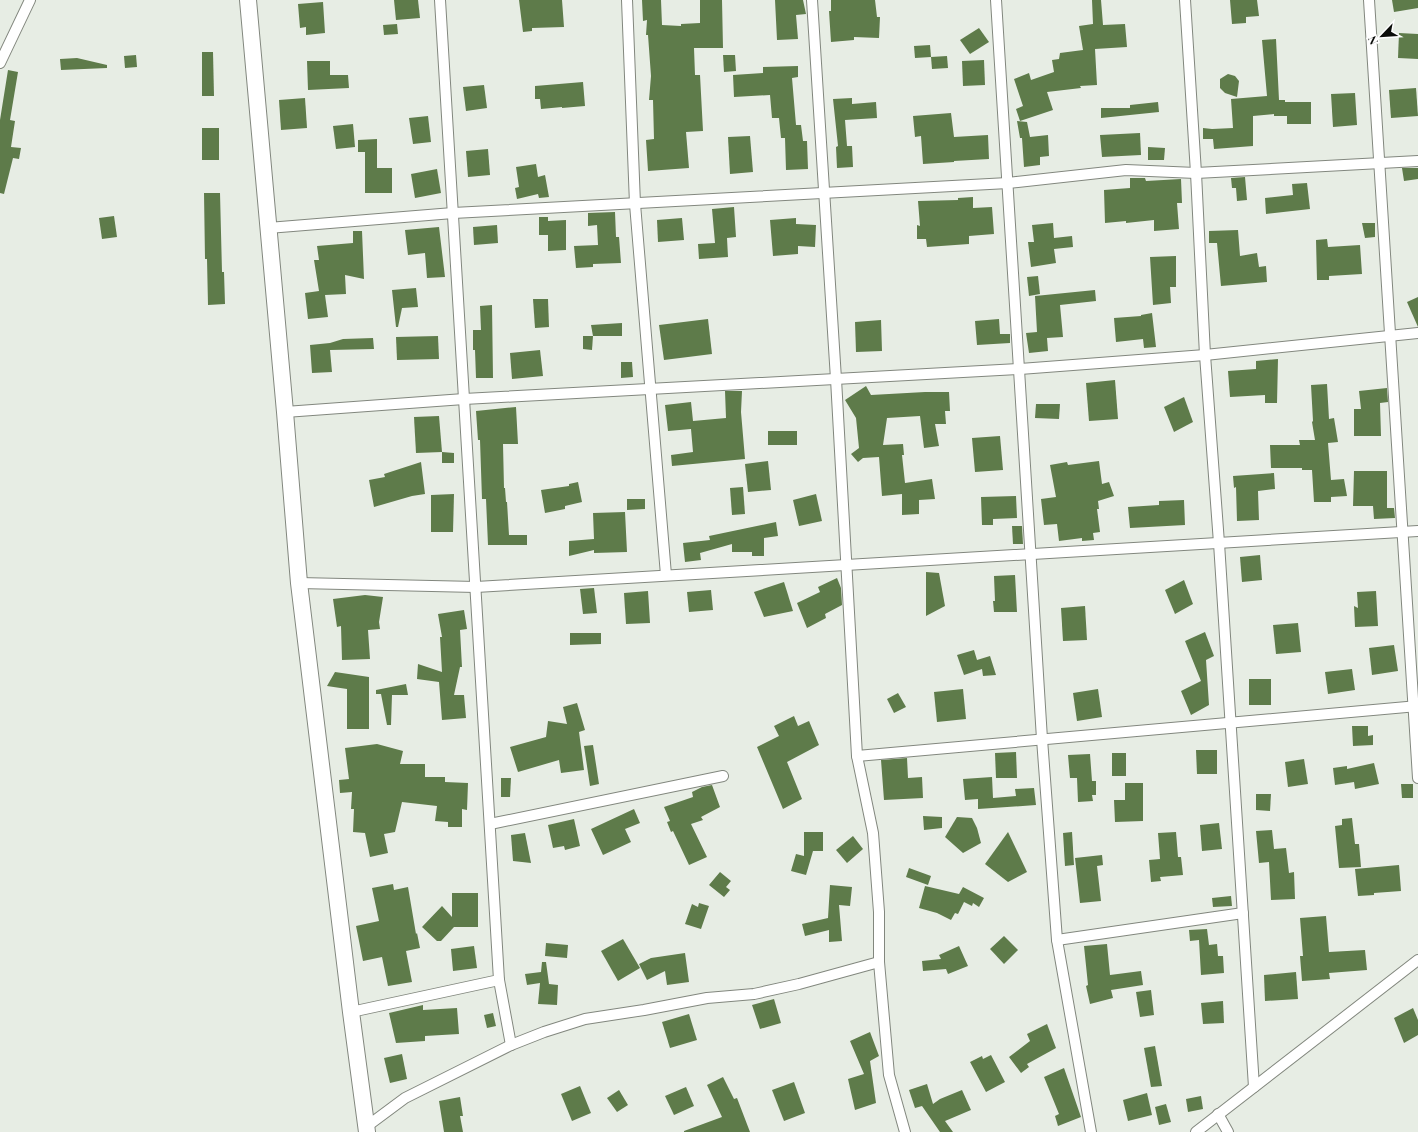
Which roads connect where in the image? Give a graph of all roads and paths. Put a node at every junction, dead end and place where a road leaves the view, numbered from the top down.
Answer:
1 (30, 0) edge
2 (248, 0) edge
3 (440, 0) edge
4 (626, 0) edge
5 (812, 0) edge
6 (996, 0) edge
7 (1185, 0) edge
8 (1368, 0) edge
9 (0, 63) edge
10 (1418, 161) edge
11 (1379, 163) junction
12 (1196, 173) junction
13 (1008, 183) junction
14 (824, 193) junction
15 (635, 204) junction
16 (453, 213) junction
17 (268, 228) junction
18 (1418, 333) edge
19 (1390, 335) junction
20 (1205, 355) junction
21 (1020, 369) junction
22 (836, 379) junction
23 (650, 389) junction
24 (464, 399) junction
25 (285, 412) junction
26 (1418, 531) edge
27 (1402, 532) junction
28 (1219, 543) junction
29 (1030, 554) junction
30 (846, 565) junction
31 (666, 575) junction
32 (299, 583) junction
33 (476, 587) junction
34 (1416, 706) edge
35 (1230, 722) junction
36 (1042, 739) junction
37 (857, 756) junction
38 (723, 776) dead end
39 (1418, 778) edge
40 (490, 824) junction
41 (1243, 913) junction
42 (1057, 940) junction
43 (1418, 960) edge
44 (879, 962) junction
45 (499, 980) junction
46 (351, 1012) junction
47 (511, 1045) junction
48 (1254, 1087) junction
49 (1218, 1114) junction
50 (366, 1130) edge
51 (906, 1132) edge
52 (1091, 1132) edge
53 (1196, 1132) edge
54 (1228, 1132) edge

1 - 9 street
2 - 17 highway
3 - 16 street
4 - 15 street
5 - 14 street
6 - 13 street
7 - 12 street
8 - 11 street
10 - 11 street
11 - 12 street
11 - 19 street
12 - 13 street
12 - 20 street
13 - 14 street
13 - 21 street
14 - 15 street
14 - 22 street
15 - 16 street
15 - 23 street
16 - 17 street
16 - 24 street
17 - 25 highway
18 - 19 street
19 - 20 street
19 - 27 street
20 - 21 street
20 - 28 street
21 - 22 street
21 - 29 street
22 - 23 street
22 - 30 street
23 - 24 street
23 - 31 street
24 - 25 street
24 - 33 street
25 - 32 highway
26 - 27 street
27 - 28 street
27 - 34 street
28 - 29 street
28 - 35 street
29 - 30 street
29 - 36 street
30 - 31 street
30 - 37 street
31 - 33 street
32 - 33 street
32 - 46 highway
33 - 40 street
34 - 35 street
34 - 39 street
35 - 36 street
35 - 41 street
36 - 37 street
36 - 42 street
37 - 44 street
38 - 40 street
40 - 45 street
41 - 42 street
41 - 48 street
42 - 52 street
43 - 48 street
44 - 47 street
44 - 51 street
45 - 46 street
45 - 47 street
46 - 50 highway
47 - 50 street
48 - 49 street
49 - 53 street
49 - 54 street

